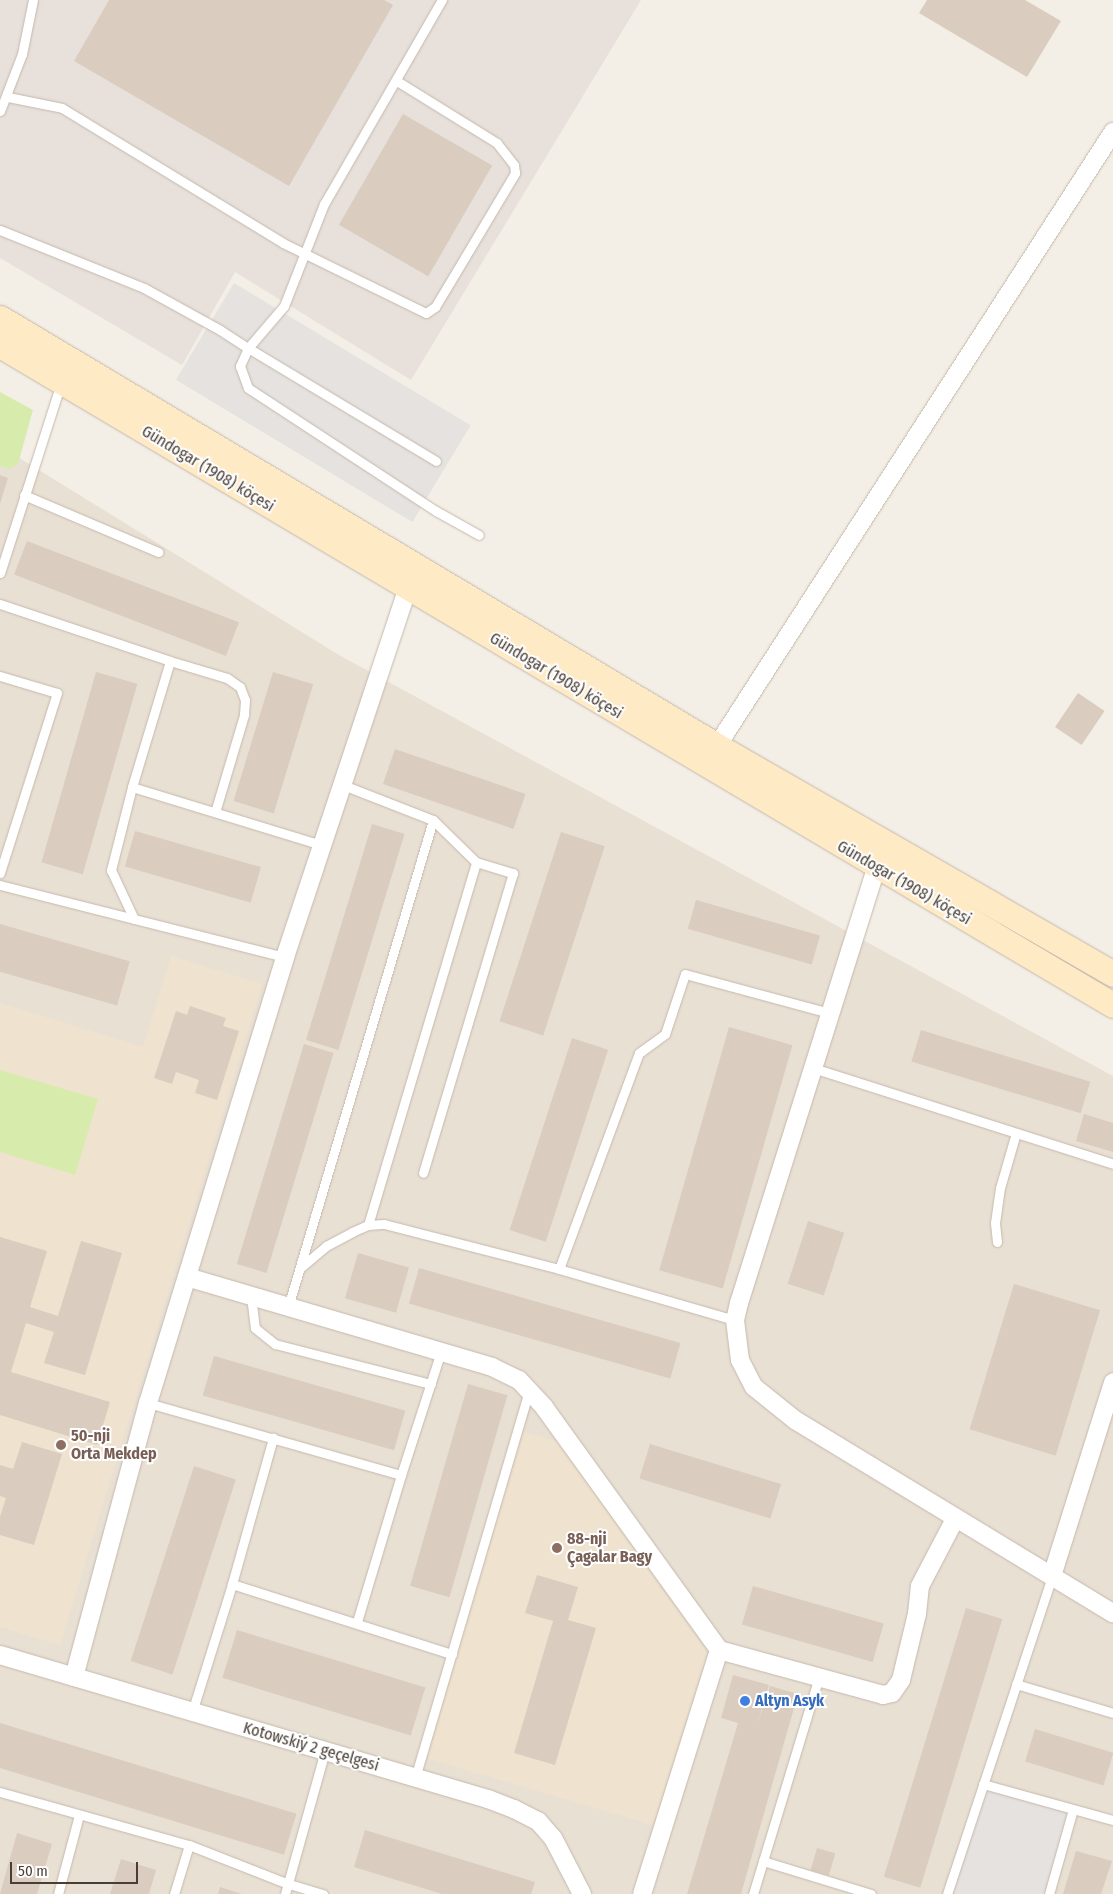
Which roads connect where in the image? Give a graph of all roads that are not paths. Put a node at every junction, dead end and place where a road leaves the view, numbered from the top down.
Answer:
1 (33, 0) edge
2 (442, 0) edge
3 (397, 81) junction
4 (8, 97) junction
5 (0, 111) edge
6 (1113, 132) edge
7 (0, 230) edge
8 (306, 255) junction
9 (0, 318) edge
10 (0, 345) edge
11 (248, 348) junction
12 (61, 381) junction
13 (436, 462) dead end
14 (24, 495) junction
15 (479, 535) dead end
16 (158, 552) dead end
17 (0, 574) edge
18 (413, 578) junction
19 (0, 604) edge
20 (170, 661) junction
21 (0, 676) edge
22 (718, 746) junction
23 (343, 785) junction
24 (132, 788) junction
25 (215, 812) junction
26 (433, 820) junction
27 (887, 842) junction
28 (322, 845) junction
29 (476, 862) junction
30 (875, 867) junction
31 (0, 873) edge
32 (0, 885) edge
33 (134, 919) junction
34 (285, 957) junction
35 (1113, 974) edge
36 (1113, 1005) edge
37 (830, 1013) junction
38 (814, 1068) junction
39 (1016, 1133) junction
40 (1113, 1164) edge
41 (423, 1173) dead end
42 (368, 1225) junction
43 (998, 1242) dead end
44 (300, 1268) junction
45 (559, 1269) junction
46 (187, 1277) junction
47 (251, 1296) junction
48 (288, 1307) junction
49 (735, 1320) junction
50 (441, 1352) junction
51 (1113, 1382) edge
52 (431, 1384) junction
53 (529, 1391) junction
54 (148, 1403) junction
55 (273, 1438) junction
56 (401, 1475) junction
57 (955, 1519) junction
58 (1052, 1576) junction
59 (232, 1584) junction
60 (1113, 1613) edge
61 (357, 1622) junction
62 (719, 1650) junction
63 (0, 1654) edge
64 (452, 1654) junction
65 (74, 1677) junction
66 (819, 1678) junction
67 (1016, 1684) junction
68 (192, 1712) junction
69 (1113, 1713) edge
70 (325, 1751) junction
71 (415, 1778) junction
72 (983, 1784) junction
73 (0, 1792) edge
74 (1073, 1809) junction
75 (79, 1815) junction
76 (1113, 1820) edge
77 (189, 1845) junction
78 (763, 1861) junction
79 (286, 1883) junction
80 (58, 1894) edge
81 (174, 1894) edge
82 (285, 1894) edge
83 (322, 1894) edge
84 (582, 1894) edge
85 (642, 1894) edge
86 (753, 1894) edge
87 (871, 1894) edge
88 (946, 1894) edge
89 (1049, 1894) edge

1 - 4 lane
2 - 3 lane
3 - 8 lane
3 - 8 lane
4 - 5 lane
4 - 8 lane
6 - 22 street
7 - 11 lane
8 - 11 lane
9 - 18 main road, Gündogar (1908) köçesi
10 - 12 main road, Gündogar (1908) köçesi
11 - 13 lane
11 - 15 lane
12 - 14 lane
12 - 18 main road, Gündogar (1908) köçesi
14 - 16 lane
14 - 17 lane
18 - 22 main road, Gündogar (1908) köçesi
18 - 23 street
18 - 30 main road, Gündogar (1908) köçesi
19 - 20 lane
20 - 24 lane
20 - 25 lane
21 - 31 lane
22 - 27 main road, Gündogar (1908) köçesi
23 - 26 lane
23 - 28 street
24 - 25 lane
24 - 33 lane
25 - 28 lane
26 - 29 lane
26 - 44 lane
27 - 30 street
27 - 35 main road, Gündogar (1908) köçesi
28 - 34 street
29 - 41 lane
29 - 42 lane
30 - 36 main road, Gündogar (1908) köçesi
30 - 37 street
32 - 33 lane
33 - 34 lane
34 - 46 street
37 - 38 street
37 - 45 lane
38 - 39 lane
38 - 49 street
39 - 40 lane
39 - 43 lane
42 - 44 lane
42 - 45 lane
44 - 48 lane
45 - 49 lane
46 - 47 street
46 - 54 street
47 - 48 street
47 - 52 lane
48 - 50 street
49 - 57 street
50 - 52 lane
50 - 53 street
51 - 58 street
52 - 56 lane
53 - 62 street
53 - 64 lane
54 - 55 lane
54 - 65 street
55 - 56 lane
55 - 59 lane
56 - 61 lane
57 - 58 street
57 - 66 street
58 - 60 street
58 - 67 lane
59 - 61 lane
59 - 68 lane
61 - 64 lane
62 - 66 street
62 - 85 street
63 - 65 street, Kotowskiý 2 geçelgesi
64 - 71 lane
65 - 68 street, Kotowskiý 2 geçelgesi
66 - 78 lane
67 - 69 lane
67 - 72 lane
68 - 70 street, Kotowskiý 2 geçelgesi
70 - 71 street, Kotowskiý 2 geçelgesi
70 - 79 lane
71 - 84 street, Kotowskiý 2 geçelgesi
72 - 74 lane
72 - 88 lane
73 - 75 lane
74 - 76 lane
74 - 89 lane
75 - 77 lane
75 - 80 lane
77 - 79 lane
77 - 81 lane
78 - 86 lane
78 - 87 lane
79 - 82 lane
79 - 83 lane

